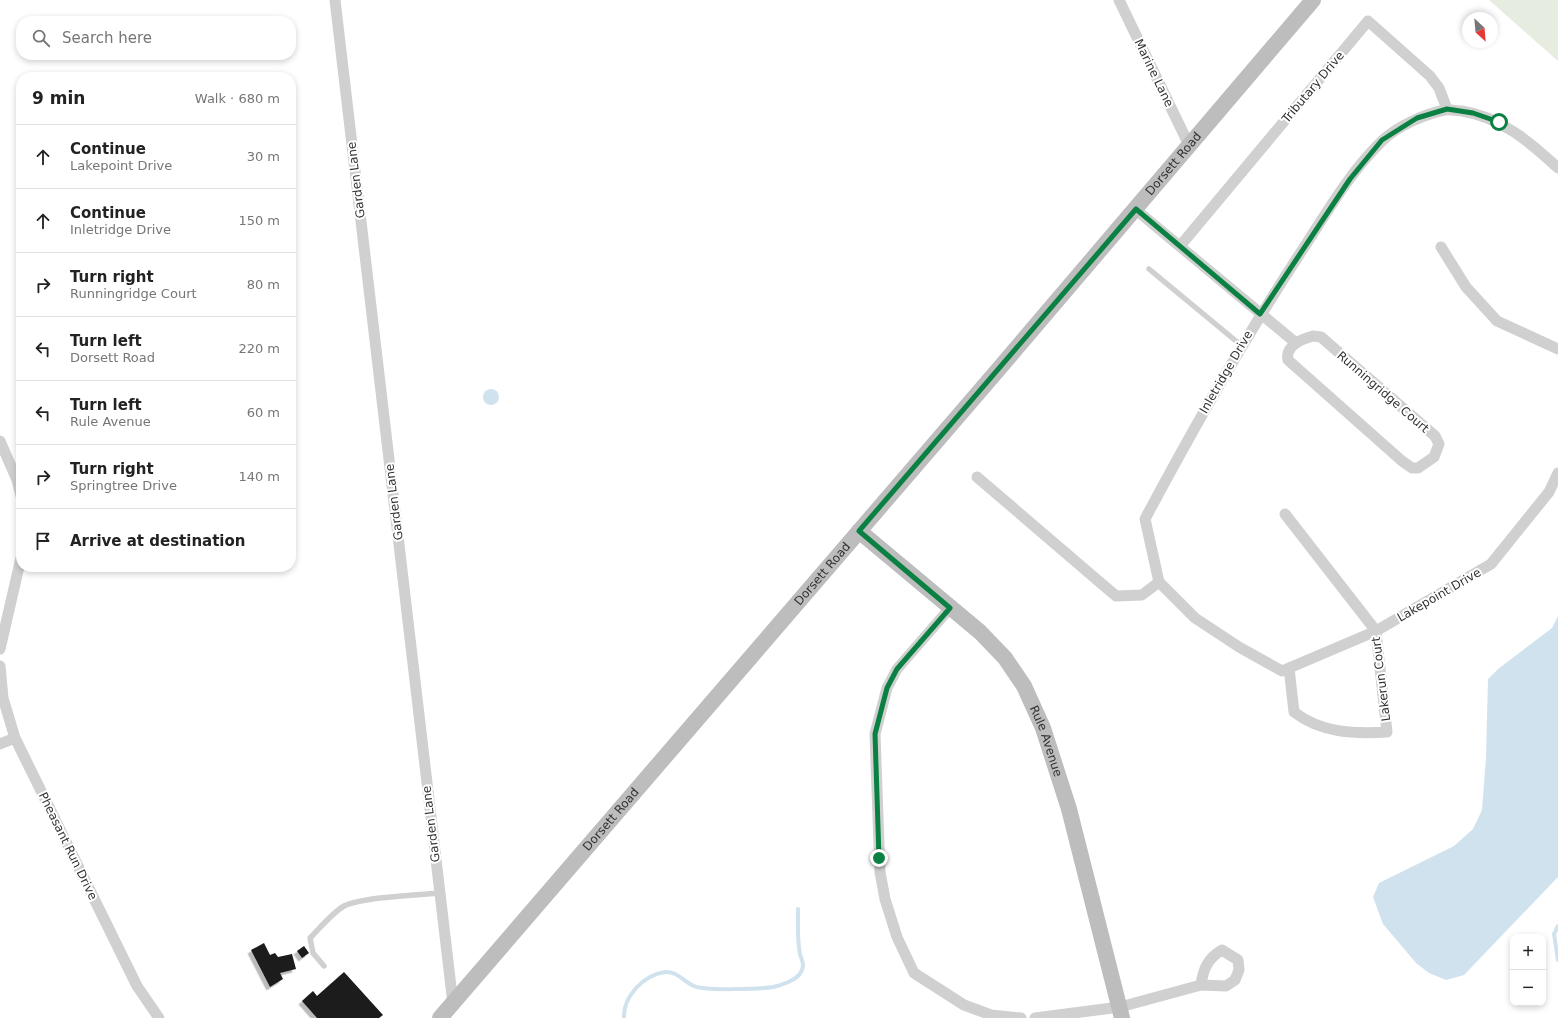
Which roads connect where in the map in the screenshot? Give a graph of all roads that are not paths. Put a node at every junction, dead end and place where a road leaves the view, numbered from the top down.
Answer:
1 (335, 0) edge
2 (1119, 0) edge
3 (1313, 0) edge
4 (1447, 109) junction
5 (1189, 145) junction
6 (1558, 168) edge
7 (1136, 209) junction
8 (1180, 246) junction
9 (1441, 247) dead end
10 (1149, 269) dead end
11 (1260, 314) junction
12 (1296, 343) junction
13 (1242, 346) junction
14 (1558, 349) edge
15 (0, 441) edge
16 (1558, 473) edge
17 (977, 477) dead end
18 (16, 478) edge
19 (1285, 514) dead end
20 (859, 531) junction
21 (18, 572) edge
22 (1159, 582) junction
23 (950, 608) junction
24 (1376, 631) junction
25 (0, 649) edge
26 (0, 666) edge
27 (1285, 669) junction
28 (15, 738) junction
29 (0, 744) edge
30 (440, 893) junction
31 (324, 966) dead end
32 (1201, 985) dead end
33 (452, 1004) junction
34 (1121, 1012) edge
35 (159, 1018) edge
36 (440, 1018) edge
37 (1020, 1018) edge
38 (1035, 1018) edge

1 - 30 street, Garden Lane
2 - 5 street, Marine Lane
3 - 5 main road, Dorsett Road
4 - 6 street
4 - 8 street, Tributary Drive
4 - 11 street, Inletridge Drive
5 - 7 main road, Dorsett Road
7 - 8 street
7 - 20 main road, Dorsett Road
8 - 11 street
9 - 14 street
10 - 13 lane
11 - 12 street
11 - 13 street, Inletridge Drive
12 - 12 street, Runningridge Court
13 - 22 street, Inletridge Drive
15 - 18 street
16 - 24 street, Lakepoint Drive
17 - 22 street
19 - 24 street, Lakerun Court
20 - 23 main road, Rule Avenue
20 - 33 main road, Dorsett Road
21 - 25 street
22 - 27 street
23 - 34 main road, Rule Avenue
23 - 37 street
24 - 27 street, Lakepoint Drive
24 - 27 street, Lakerun Court
26 - 28 street, Pheasant Run Drive
28 - 29 street
28 - 35 street, Pheasant Run Drive
30 - 31 lane
30 - 33 street, Garden Lane
32 - 34 street
33 - 36 main road, Dorsett Road
34 - 38 street

